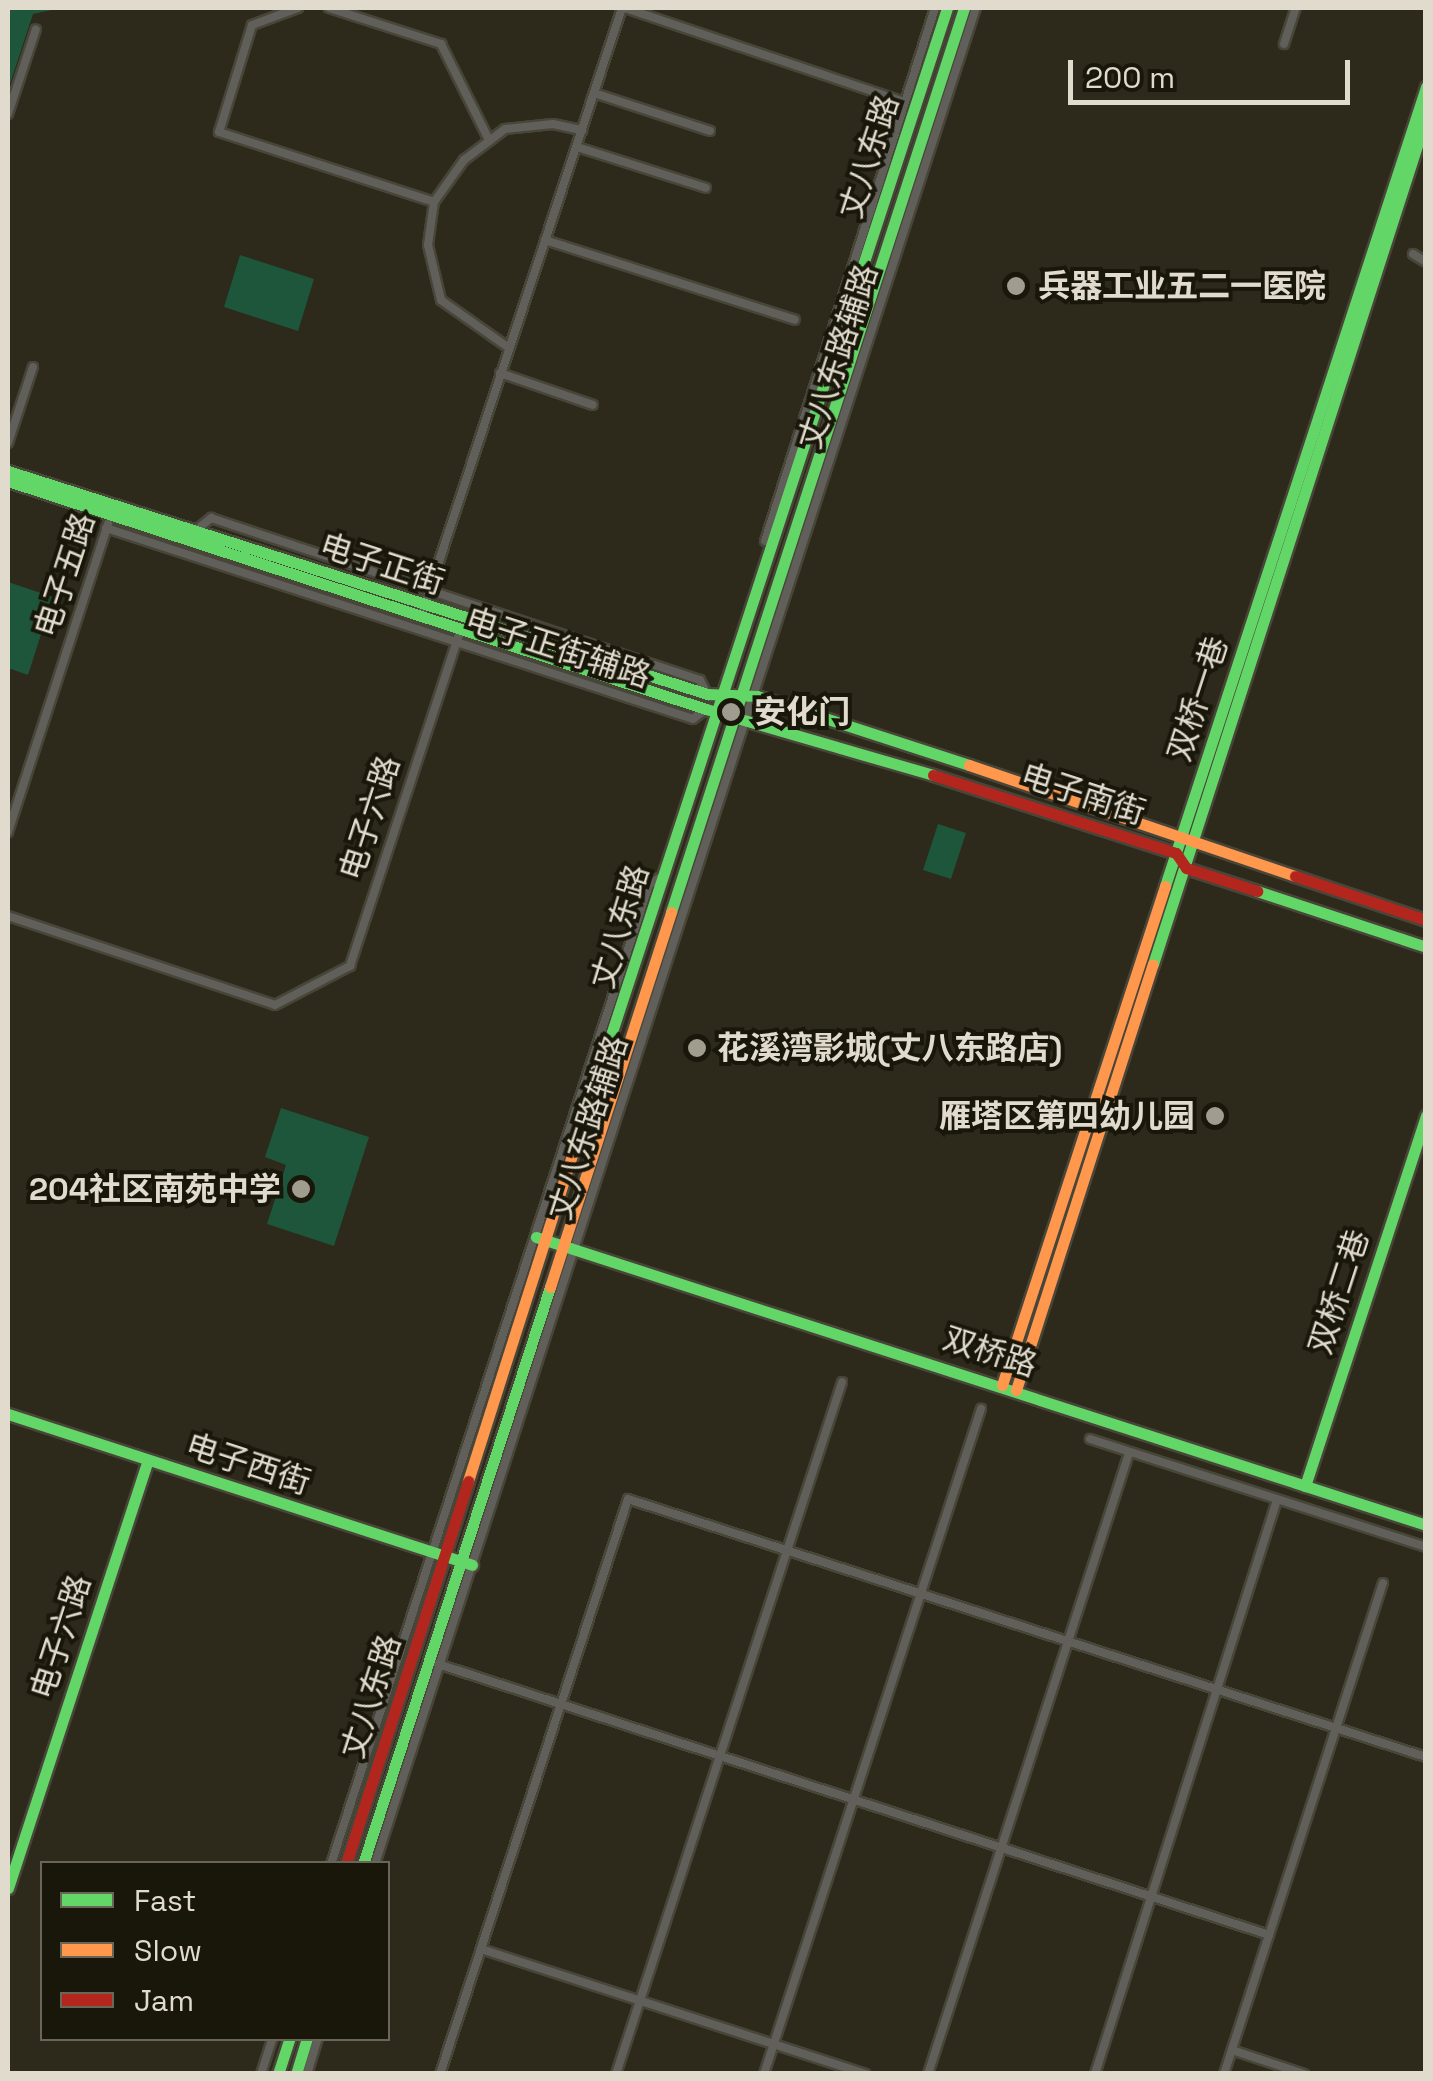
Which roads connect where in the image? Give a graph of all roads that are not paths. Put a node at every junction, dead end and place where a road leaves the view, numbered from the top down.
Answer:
1 (298, 8) edge
2 (328, 8) edge
3 (624, 8) edge
4 (935, 8) edge
5 (946, 8) edge
6 (964, 8) edge
7 (976, 8) edge
8 (1296, 8) edge
9 (36, 29) dead end
10 (1284, 44) dead end
11 (1426, 86) edge
12 (594, 94) junction
13 (904, 102) junction
14 (8, 114) edge
15 (1426, 118) edge
16 (582, 130) junction
17 (710, 131) dead end
18 (488, 138) junction
19 (576, 146) junction
20 (706, 188) dead end
21 (434, 202) junction
22 (896, 238) junction
23 (546, 240) junction
24 (1413, 254) dead end
25 (1426, 262) edge
26 (795, 320) dead end
27 (509, 348) junction
28 (33, 368) dead end
29 (500, 373) junction
30 (593, 404) dead end
31 (8, 443) edge
32 (8, 470) edge
33 (8, 481) edge
34 (112, 510) junction
35 (106, 528) junction
36 (194, 532) junction
37 (764, 554) junction
38 (428, 593) junction
39 (422, 612) junction
40 (459, 635) junction
41 (742, 694) junction
42 (712, 695) junction
43 (757, 696) junction
44 (711, 710) junction
45 (736, 713) junction
46 (750, 717) junction
47 (8, 832) edge
48 (1188, 839) junction
49 (1176, 853) junction
50 (1186, 868) junction
51 (8, 916) edge
52 (1426, 920) edge
53 (1426, 947) edge
54 (1426, 1114) edge
55 (542, 1239) junction
56 (570, 1247) junction
57 (842, 1382) dead end
58 (1002, 1385) junction
59 (1016, 1390) junction
60 (981, 1410) dead end
61 (8, 1414) edge
62 (1090, 1439) dead end
63 (1129, 1452) junction
64 (148, 1460) junction
65 (1305, 1486) junction
66 (1277, 1500) junction
67 (1426, 1525) edge
68 (1426, 1547) edge
69 (786, 1550) junction
70 (438, 1555) junction
71 (466, 1564) junction
72 (1382, 1583) dead end
73 (919, 1594) junction
74 (1068, 1641) junction
75 (434, 1662) junction
76 (1218, 1689) junction
77 (561, 1704) junction
78 (1334, 1728) junction
79 (720, 1756) junction
80 (1426, 1758) edge
81 (853, 1798) junction
82 (1002, 1847) junction
83 (332, 1861) edge
84 (347, 1861) edge
85 (365, 1861) edge
86 (376, 1861) edge
87 (8, 1888) edge
88 (1152, 1895) junction
89 (1269, 1935) junction
90 (482, 1949) junction
91 (640, 2000) junction
92 (272, 2041) edge
93 (289, 2041) edge
94 (306, 2041) edge
95 (317, 2041) edge
96 (774, 2044) junction
97 (1232, 2050) junction
98 (261, 2074) edge
99 (278, 2074) edge
100 (296, 2074) edge
101 (307, 2074) edge
102 (440, 2074) edge
103 (616, 2074) edge
104 (764, 2074) edge
105 (864, 2074) edge
106 (928, 2074) edge
107 (1095, 2074) edge
108 (1224, 2074) edge
109 (1304, 2074) edge

1 - 21 street
2 - 18 street
3 - 12 street
3 - 13 street
4 - 13 street, 丈八东路辅路
5 - 37 main road, 丈八东路
6 - 22 main road, 丈八东路
7 - 22 street, 丈八东路辅路
8 - 10 street
9 - 14 street
11 - 48 main road, 双桥一巷
12 - 16 street
12 - 17 street
13 - 37 street, 丈八东路辅路
15 - 48 main road, 双桥一巷
16 - 18 street
16 - 19 street
18 - 21 street
19 - 20 street
19 - 23 street
21 - 27 street
22 - 41 main road, 丈八东路
22 - 43 street, 丈八东路辅路
23 - 26 street
23 - 27 street
24 - 25 street
27 - 29 street
28 - 31 street
29 - 30 street
29 - 38 street
32 - 34 main road, 电子正街
33 - 34 main road, 电子正街
34 - 35 street, 电子五路
34 - 36 main road, 电子正街
34 - 39 main road, 电子正街
35 - 40 street, 电子正街辅路
35 - 47 street, 电子五路
36 - 38 street, 电子正街辅路
36 - 39 main road, 电子正街
37 - 42 main road, 丈八东路
38 - 39 street
38 - 42 street, 电子正街辅路
39 - 40 main road, 电子正街
39 - 42 main road, 电子正街
40 - 44 main road, 电子正街
40 - 51 street, 电子六路
41 - 42 main road, 电子正街
41 - 43 main road, 电子南街
41 - 45 main road, 丈八东路
42 - 44 main road, 丈八东路
43 - 46 street, 丈八东路辅路
43 - 48 main road, 电子南街
44 - 45 main road, 电子南街
44 - 55 main road, 丈八东路
45 - 46 main road, 电子南街
45 - 56 main road, 丈八东路
46 - 49 main road, 电子南街
46 - 56 street, 丈八东路辅路
48 - 49 main road, 双桥一巷
48 - 50 main road, 双桥一巷
48 - 52 main road, 电子南街
49 - 50 main road, 电子南街
49 - 58 main road, 双桥一巷
50 - 53 main road
50 - 59 main road, 双桥一巷
54 - 65 main road, 双桥二巷
55 - 56 main road, 双桥路
55 - 70 main road, 丈八东路
56 - 58 main road, 双桥路
56 - 71 main road, 丈八东路
57 - 69 street
58 - 59 main road, 双桥路
59 - 65 main road, 双桥路
60 - 73 street
61 - 64 main road, 电子西街
62 - 63 street
63 - 66 street
63 - 74 street
64 - 70 main road, 电子西街
64 - 87 main road, 电子六路
65 - 67 main road, 双桥路
66 - 68 street
66 - 76 street
69 - 73 street
69 - 77 street
69 - 79 street
70 - 71 main road, 电子西街
70 - 83 street
70 - 84 main road, 丈八东路
71 - 75 main road, 丈八东路
72 - 78 street
73 - 74 street
73 - 81 street
74 - 76 street
74 - 82 street
75 - 77 street
75 - 85 main road, 丈八东路
75 - 86 street
76 - 78 street
76 - 88 street
77 - 79 street
77 - 90 street
78 - 80 street
78 - 89 street
79 - 81 street
79 - 91 street
81 - 82 street
81 - 96 street
82 - 88 street
82 - 106 street
88 - 89 street
88 - 107 street
89 - 97 street
90 - 91 street
90 - 102 street
91 - 96 street
91 - 103 street
92 - 98 street
93 - 99 main road
94 - 100 main road
95 - 101 street
96 - 104 street
96 - 105 street
97 - 108 street
97 - 109 street

